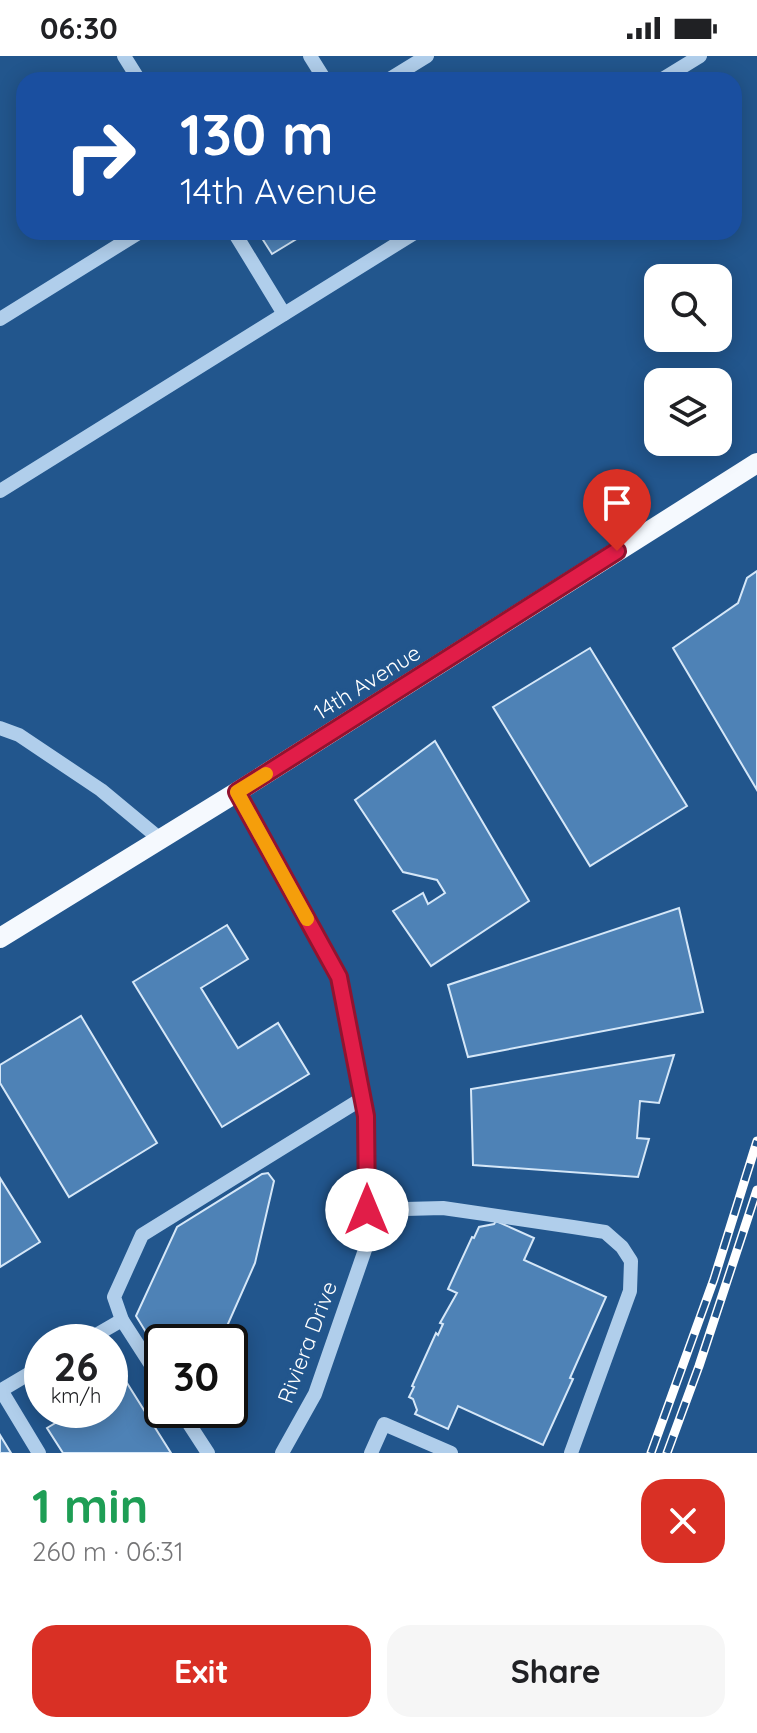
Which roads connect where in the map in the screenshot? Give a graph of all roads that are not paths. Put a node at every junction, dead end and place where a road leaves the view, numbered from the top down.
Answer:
1 (427, 56) edge
2 (700, 56) edge
3 (401, 72) edge
4 (674, 72) edge
5 (127, 240) edge
6 (239, 240) edge
7 (403, 240) edge
8 (284, 314) junction
9 (0, 319) edge
10 (757, 463) edge
11 (0, 491) edge
12 (0, 728) edge
13 (237, 792) junction
14 (160, 839) junction
15 (0, 938) edge
16 (363, 1098) junction
17 (367, 1210) junction
18 (122, 1320) junction
19 (115, 1324) edge
20 (144, 1354) edge
21 (24, 1376) edge
22 (0, 1390) edge
23 (192, 1428) edge
24 (39, 1453) edge
25 (208, 1453) edge
26 (282, 1453) edge
27 (371, 1453) edge
28 (451, 1453) edge
29 (571, 1453) edge

1 - 3 street
2 - 4 street
5 - 9 street
6 - 8 street
7 - 8 street
8 - 11 street
10 - 13 main road, 14th Avenue
12 - 14 street
13 - 14 main road, 14th Avenue
13 - 16 street, Riviera Drive
14 - 15 main road, 14th Avenue
16 - 17 street, Riviera Drive
16 - 18 street
17 - 26 street, Riviera Drive
17 - 29 street
18 - 19 street
18 - 20 street
21 - 22 street
22 - 24 street
23 - 25 street
27 - 28 street

